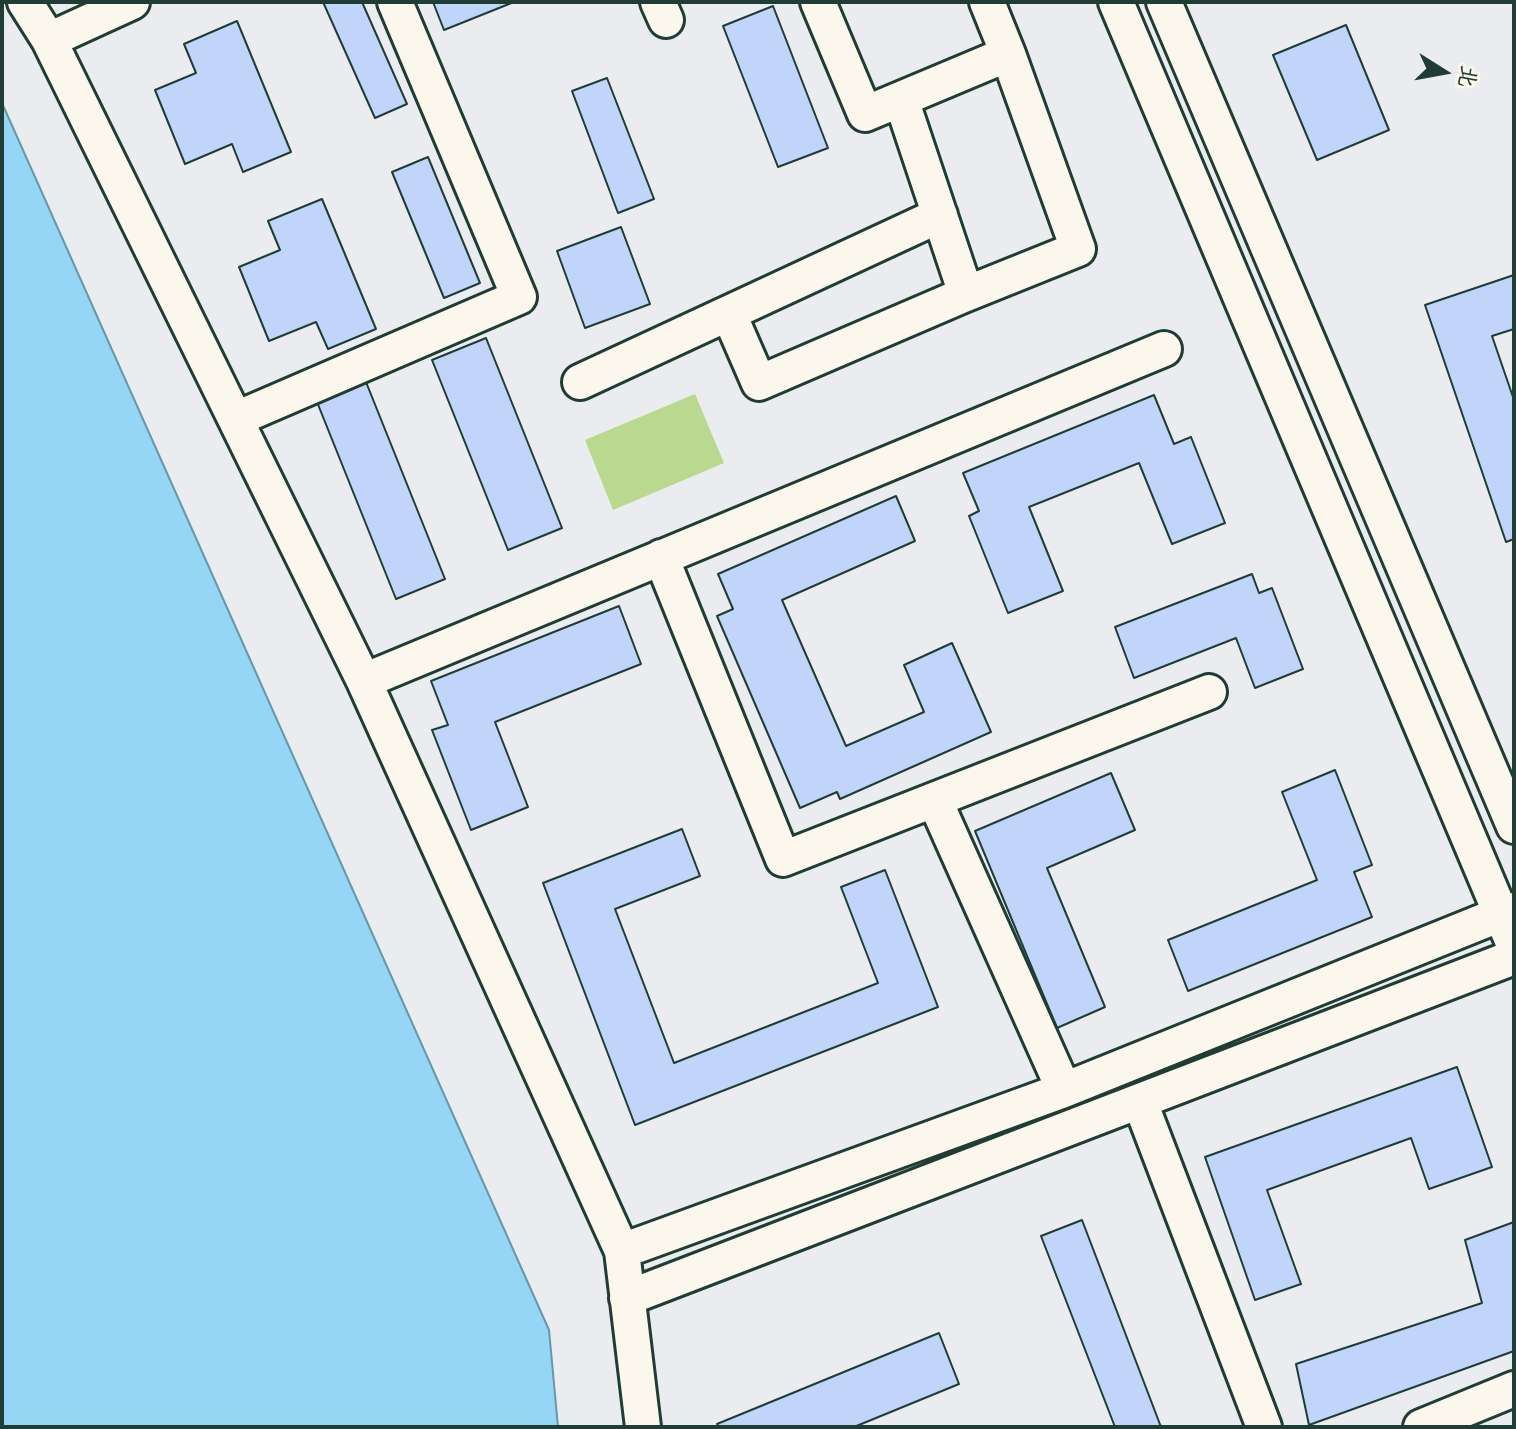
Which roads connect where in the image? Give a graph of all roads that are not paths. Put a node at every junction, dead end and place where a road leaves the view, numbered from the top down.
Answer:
1 (25, 2) edge
2 (132, 2) edge
3 (395, 2) edge
4 (818, 2) edge
5 (987, 2) edge
6 (1116, 2) edge
7 (1164, 2) edge
8 (49, 40) junction
9 (1008, 54) junction
10 (901, 99) junction
11 (940, 215) junction
12 (966, 294) junction
13 (729, 314) junction
14 (1164, 349) dead end
15 (580, 382) dead end
16 (236, 419) junction
17 (661, 557) junction
18 (364, 681) junction
19 (1209, 692) dead end
20 (935, 801) junction
21 (1514, 826) edge
22 (1508, 912) edge
23 (1514, 945) edge
24 (1514, 957) edge
25 (1064, 1090) junction
26 (1140, 1102) junction
27 (622, 1251) junction
28 (627, 1298) junction
29 (1514, 1389) edge
30 (643, 1427) edge
31 (1264, 1427) edge
32 (1421, 1427) edge

1 - 8 street
2 - 8 street
3 - 16 street
4 - 10 street
5 - 9 street
6 - 22 street
7 - 21 street
8 - 16 street
9 - 10 street
9 - 12 street
10 - 11 street
11 - 12 street
11 - 13 street
12 - 13 street
13 - 15 street
14 - 17 street
16 - 18 street
17 - 18 street
17 - 20 street
18 - 27 street
19 - 20 street
20 - 25 street
22 - 23 street
22 - 25 street
24 - 26 street
25 - 27 street
26 - 28 street
26 - 31 street
27 - 28 street
28 - 30 street
29 - 32 street

